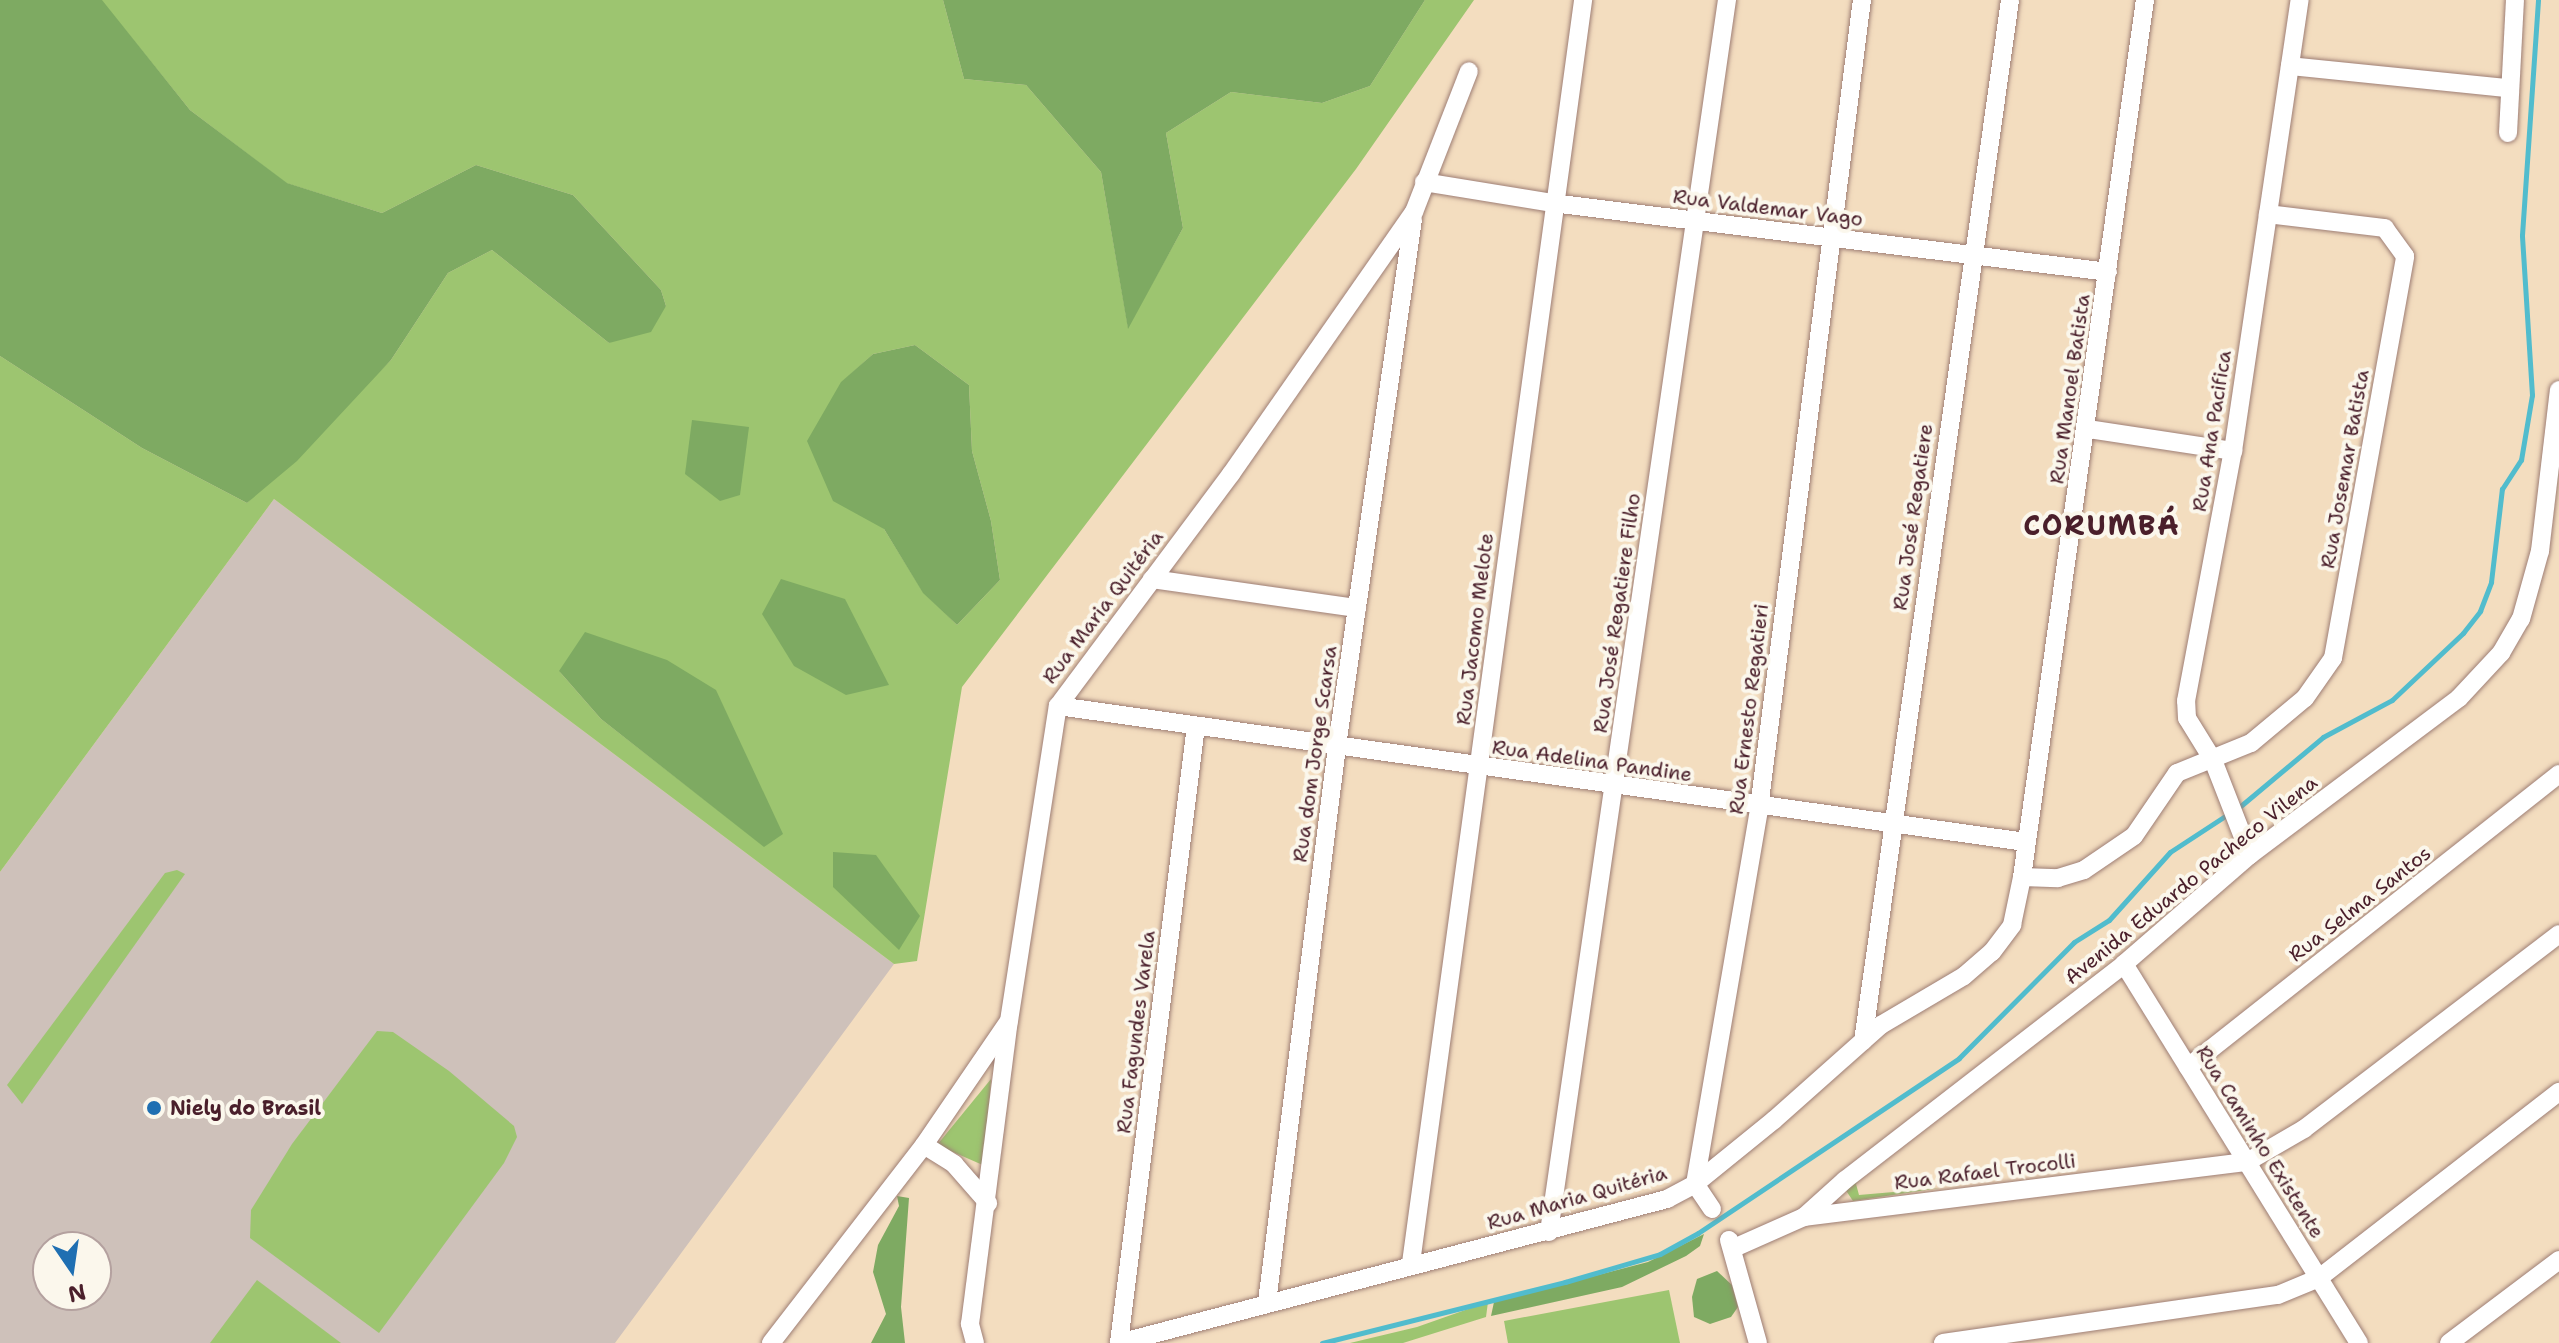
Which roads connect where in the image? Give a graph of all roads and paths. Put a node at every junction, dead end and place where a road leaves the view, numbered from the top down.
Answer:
1 (1583, 0) edge
2 (1727, 0) edge
3 (1862, 0) edge
4 (2010, 0) edge
5 (2145, 0) edge
6 (2300, 0) edge
7 (2515, 0) edge
8 (2290, 66) junction
9 (1469, 71) dead end
10 (2507, 88) junction
11 (2508, 133) dead end
12 (1424, 182) junction
13 (1552, 203) junction
14 (1414, 212) junction
15 (2268, 214) junction
16 (1696, 221) junction
17 (1831, 238) junction
18 (1972, 255) junction
19 (2108, 272) junction
20 (2559, 390) edge
21 (2088, 429) junction
22 (2557, 444) edge
23 (2233, 451) junction
24 (2550, 552) edge
25 (1152, 579) junction
26 (1357, 608) junction
27 (1058, 706) junction
28 (1196, 726) junction
29 (1337, 746) junction
30 (2213, 760) junction
31 (1479, 767) junction
32 (2559, 774) edge
33 (1614, 787) junction
34 (1759, 808) junction
35 (1892, 825) junction
36 (2026, 842) junction
37 (2250, 855) junction
38 (2022, 877) junction
39 (2012, 925) joint
40 (2559, 934) edge
41 (2124, 964) junction
42 (1009, 1021) junction
43 (1863, 1041) junction
44 (2188, 1067) junction
45 (2559, 1092) edge
46 (924, 1145) junction
47 (2247, 1162) junction
48 (1695, 1184) junction
49 (988, 1203) junction
50 (1712, 1209) dead end
51 (1804, 1217) junction
52 (1549, 1232) junction
53 (2559, 1260) edge
54 (1411, 1263) junction
55 (2319, 1278) junction
56 (1267, 1302) junction
57 (771, 1343) edge
58 (975, 1343) edge
59 (1119, 1343) edge
60 (1758, 1343) edge
61 (1943, 1343) edge
62 (2359, 1343) edge
63 (2449, 1343) edge

1 - 13 street, Rua Jacomo Melote
2 - 16 street, Rua José Regatiere Filho
3 - 17 street, Rua Ernesto Regatieri
4 - 18 street, Rua José Regatiere
5 - 19 street, Rua Manoel Batista
6 - 8 street, Rua Ana Pacifica
7 - 10 street
8 - 10 street
8 - 15 street, Rua Ana Pacifica
9 - 12 street, Rua Maria Quitéria
10 - 11 street
12 - 13 street, Rua Valdemar Vago
12 - 14 street, Rua Maria Quitéria
13 - 16 street, Rua Valdemar Vago
13 - 31 street, Rua Jacomo Melote
14 - 25 street, Rua Maria Quitéria
14 - 26 street, Rua dom Jorge Scarsa
15 - 23 street, Rua Ana Pacifica
15 - 30 street, Rua Josemar Batista
16 - 17 street, Rua Valdemar Vago
16 - 33 street, Rua José Regatiere Filho
17 - 18 street, Rua Valdemar Vago
17 - 34 street, Rua Ernesto Regatieri
18 - 19 street, Rua Valdemar Vago
18 - 35 street, Rua José Regatiere
19 - 21 street, Rua Manoel Batista
20 - 22 street, Avenida Eduardo Pacheco Vilena
21 - 23 street
21 - 36 street, Rua Manoel Batista
22 - 24 street, Avenida Eduardo Pacheco Vilena
23 - 30 street, Rua Ana Pacifica
24 - 37 street, Avenida Eduardo Pacheco Vilena
25 - 26 street
25 - 27 street, Rua Maria Quitéria
26 - 29 street, Rua dom Jorge Scarsa
27 - 28 street, Rua Adelina Pandine
27 - 42 street, Rua Maria Quitéria
28 - 29 street, Rua Adelina Pandine
28 - 59 street, Rua Fagundes Varela
29 - 31 street, Rua Adelina Pandine
29 - 56 street, Rua dom Jorge Scarsa
30 - 37 street, Rua Ana Pacifica
30 - 38 street, Rua Josemar Batista
31 - 33 street, Rua Adelina Pandine
31 - 54 street, Rua Jacomo Melote
32 - 44 street, Rua Selma Santos
33 - 34 street, Rua Adelina Pandine
33 - 52 street, Rua José Regatiere Filho
34 - 35 street, Rua Adelina Pandine
34 - 48 street, Rua Ernesto Regatieri
35 - 36 street, Rua Adelina Pandine
35 - 43 street, Rua José Regatiere
36 - 38 street, Rua Manoel Batista
37 - 41 street, Avenida Eduardo Pacheco Vilena
38 - 39 street, Rua Manoel Batista
39 - 43 street, Rua Maria Quitéria
40 - 47 street
41 - 44 street, Rua Caminho Existente
41 - 51 street, Avenida Eduardo Pacheco Vilena
42 - 46 street
42 - 49 street, Rua Maria Quitéria
43 - 48 street, Rua Maria Quitéria
44 - 47 street, Rua Caminho Existente
45 - 55 street
46 - 49 street
46 - 57 street
47 - 51 street, Rua Rafael Trocolli
47 - 55 street, Rua Caminho Existente
48 - 50 street
48 - 52 street, Rua Maria Quitéria
49 - 58 street, Rua Maria Quitéria
51 - 60 street, Rua Rafael Trocolli
52 - 54 street, Rua Maria Quitéria
53 - 63 street
54 - 56 street, Rua Maria Quitéria
55 - 61 street
55 - 62 street, Rua Caminho Existente
56 - 59 street, Rua Maria Quitéria

